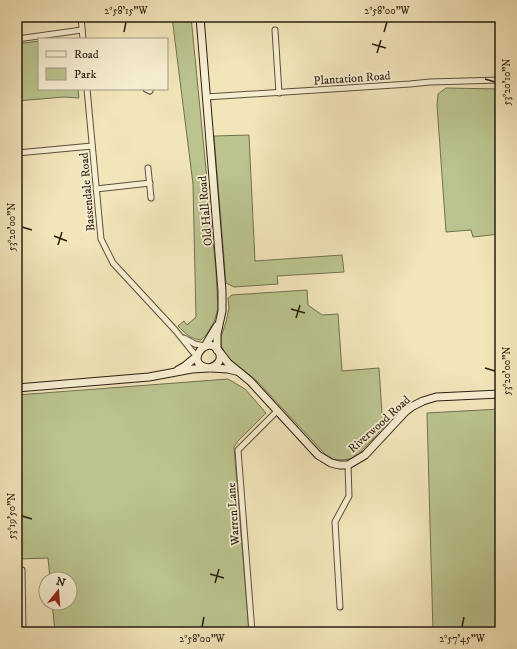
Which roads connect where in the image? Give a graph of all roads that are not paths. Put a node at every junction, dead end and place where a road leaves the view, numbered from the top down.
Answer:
1 (81, 17) edge
2 (200, 17) edge
3 (82, 30) junction
4 (275, 30) dead end
5 (83, 38) edge
6 (17, 39) edge
7 (500, 80) edge
8 (87, 90) edge
9 (279, 93) junction
10 (206, 97) junction
11 (92, 146) junction
12 (17, 153) edge
13 (148, 168) dead end
14 (150, 183) junction
15 (96, 189) junction
16 (151, 198) dead end
17 (220, 322) junction
18 (181, 336) junction
19 (205, 346) junction
20 (218, 350) junction
21 (197, 356) junction
22 (210, 368) junction
23 (240, 372) junction
24 (171, 373) junction
25 (17, 388) edge
26 (500, 394) edge
27 (277, 411) junction
28 (348, 466) junction
29 (17, 570) edge
30 (340, 607) dead end
31 (23, 632) edge
32 (252, 632) edge

1 - 3 street
2 - 10 street, Old Hall Road
3 - 5 street
3 - 6 street
4 - 9 street
7 - 9 street, Plantation Road
8 - 11 street, Bassendale Road
9 - 10 street, Plantation Road
10 - 17 street, Old Hall Road
11 - 12 street
11 - 15 street, Bassendale Road
13 - 14 street
14 - 15 street
14 - 16 street
15 - 18 street, Bassendale Road
17 - 19 street, Old Hall Road
17 - 20 street, Old Hall Road
18 - 19 street, Bassendale Road
18 - 21 street, Bassendale Road
19 - 20 street
19 - 21 street
20 - 22 street
20 - 23 street, Riverwood Road
21 - 22 street
21 - 24 street
22 - 23 street
22 - 24 street
23 - 27 street, Riverwood Road
24 - 25 street
26 - 28 street, Riverwood Road
27 - 28 street, Riverwood Road
27 - 32 street, Warren Lane
28 - 30 street
29 - 31 street

